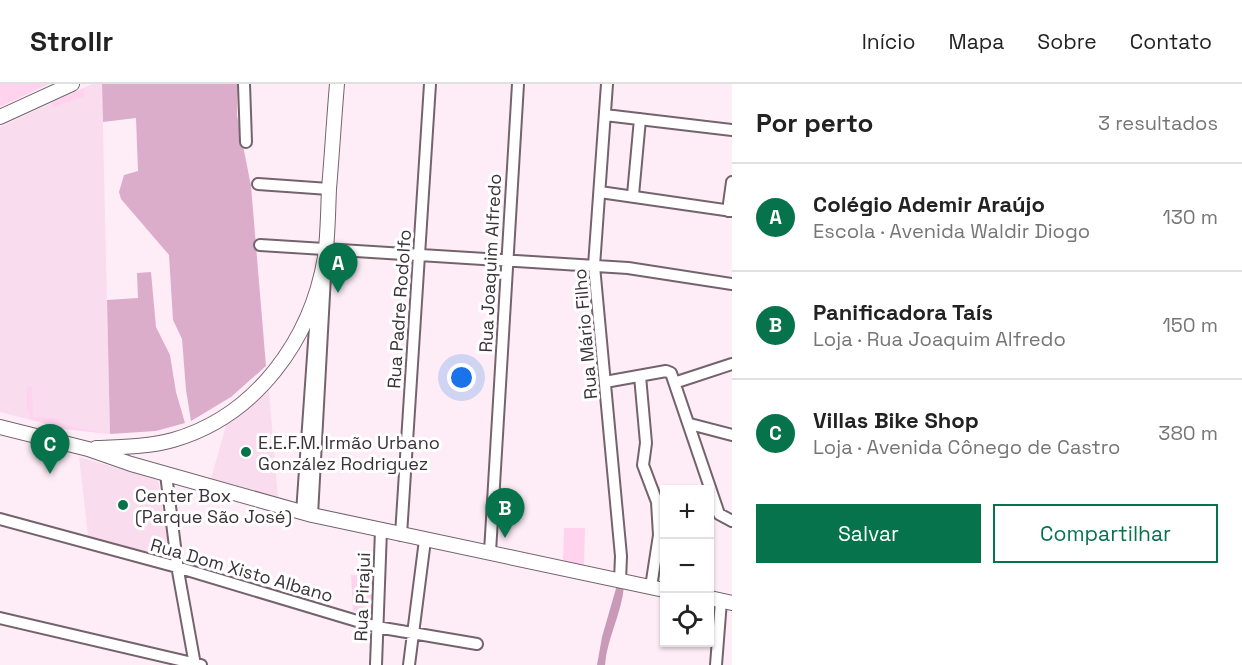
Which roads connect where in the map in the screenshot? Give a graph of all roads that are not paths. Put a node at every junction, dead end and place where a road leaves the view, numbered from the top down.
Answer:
1 (72, 84) edge
2 (244, 84) edge
3 (337, 84) edge
4 (430, 84) edge
5 (518, 84) edge
6 (607, 84) edge
7 (605, 115) junction
8 (0, 117) edge
9 (640, 119) junction
10 (732, 130) edge
11 (246, 142) dead end
12 (732, 182) edge
13 (258, 184) dead end
14 (329, 189) junction
15 (600, 192) junction
16 (633, 195) junction
17 (730, 211) edge
18 (260, 245) dead end
19 (325, 252) junction
20 (418, 254) junction
21 (506, 260) junction
22 (594, 266) junction
23 (732, 284) edge
24 (317, 289) junction
25 (732, 364) edge
26 (640, 376) junction
27 (605, 382) junction
28 (676, 382) junction
29 (314, 412) junction
30 (690, 424) junction
31 (0, 427) edge
32 (732, 435) edge
33 (88, 448) junction
34 (165, 474) junction
35 (307, 514) junction
36 (0, 519) edge
37 (727, 519) edge
38 (381, 530) junction
39 (401, 535) junction
40 (425, 540) junction
41 (490, 552) junction
42 (177, 567) junction
43 (620, 581) junction
44 (658, 589) edge
45 (721, 601) edge
46 (0, 618) edge
47 (377, 627) junction
48 (411, 633) junction
49 (477, 644) dead end
50 (197, 665) edge
51 (376, 665) edge
52 (409, 665) edge
53 (716, 665) edge

1 - 8 main road
2 - 11 street
3 - 14 main road
4 - 20 street, Rua Padre Rodolfo
5 - 21 street, Rua Joaquim Alfredo
6 - 7 street, Rua Mário Filho
7 - 9 street
7 - 15 street, Rua Mário Filho
9 - 10 street
9 - 16 street
12 - 17 street
13 - 14 street
14 - 19 main road
15 - 16 street
15 - 22 street, Rua Mário Filho
16 - 17 street
18 - 19 street
19 - 20 street
19 - 24 main road
19 - 29 street
20 - 21 street
20 - 39 street, Rua Padre Rodolfo
21 - 22 street
21 - 41 street, Rua Joaquim Alfredo
22 - 23 street
22 - 27 street, Rua Mário Filho
24 - 29 street
24 - 33 main road
25 - 28 street
26 - 27 street
26 - 28 street
26 - 44 street
27 - 43 street, Rua Mário Filho
28 - 30 street
29 - 35 street
30 - 32 street
30 - 37 street
31 - 33 main road
33 - 34 main road
34 - 35 main road
34 - 42 street
35 - 38 main road
36 - 42 street, Rua Dom Xisto Albano
38 - 39 main road
38 - 47 street, Rua Pirajui
39 - 40 main road
40 - 41 main road
40 - 48 street
41 - 43 main road
42 - 47 street, Rua Dom Xisto Albano
42 - 50 street
43 - 44 main road
45 - 53 street
46 - 50 street
47 - 48 street, Rua Dom Xisto Albano
47 - 51 street, Rua Pirajui
48 - 49 street, Rua Dom Xisto Albano
48 - 52 street

